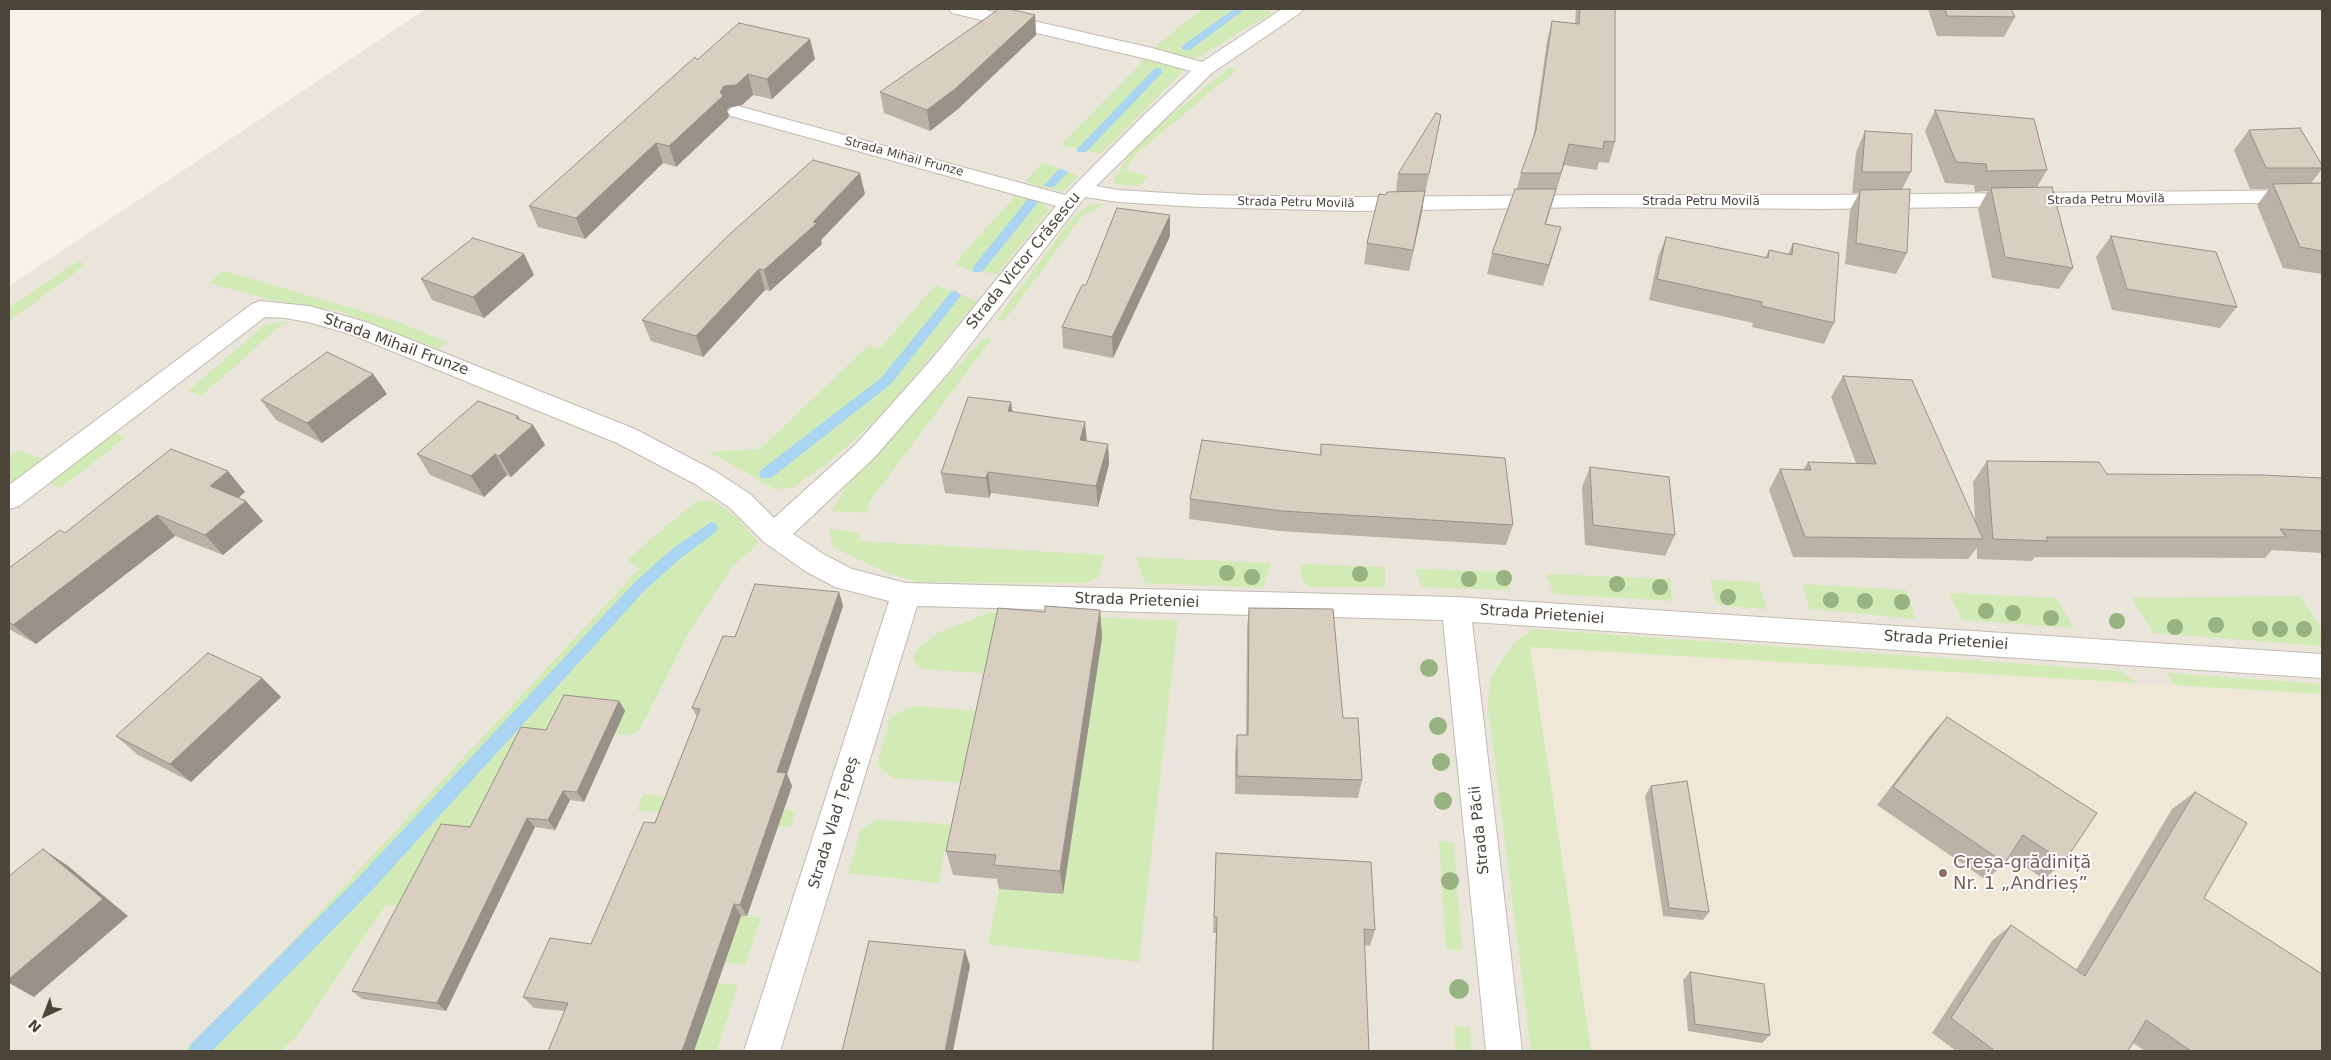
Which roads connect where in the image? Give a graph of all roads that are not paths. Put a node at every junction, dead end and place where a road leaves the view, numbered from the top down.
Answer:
1 (958, 9) edge
2 (1294, 9) edge
3 (1205, 69) junction
4 (738, 112) dead end
5 (1074, 196) junction
6 (2322, 196) edge
7 (9, 498) edge
8 (774, 535) junction
9 (906, 594) junction
10 (1456, 609) junction
11 (2322, 666) edge
12 (762, 1051) edge
13 (1504, 1051) edge

1 - 3 street
2 - 3 street, Strada Victor Crăsescu
3 - 5 street, Strada Victor Crăsescu
4 - 5 street, Strada Mihail Frunze
5 - 6 street, Strada Petru Movilă
5 - 8 street, Strada Victor Crăsescu
7 - 8 street, Strada Mihail Frunze
8 - 9 street, Strada Prieteniei
9 - 10 street, Strada Prieteniei
9 - 12 street, Strada Vlad Țepeș
10 - 11 street, Strada Prieteniei
10 - 13 street, Strada Păcii

